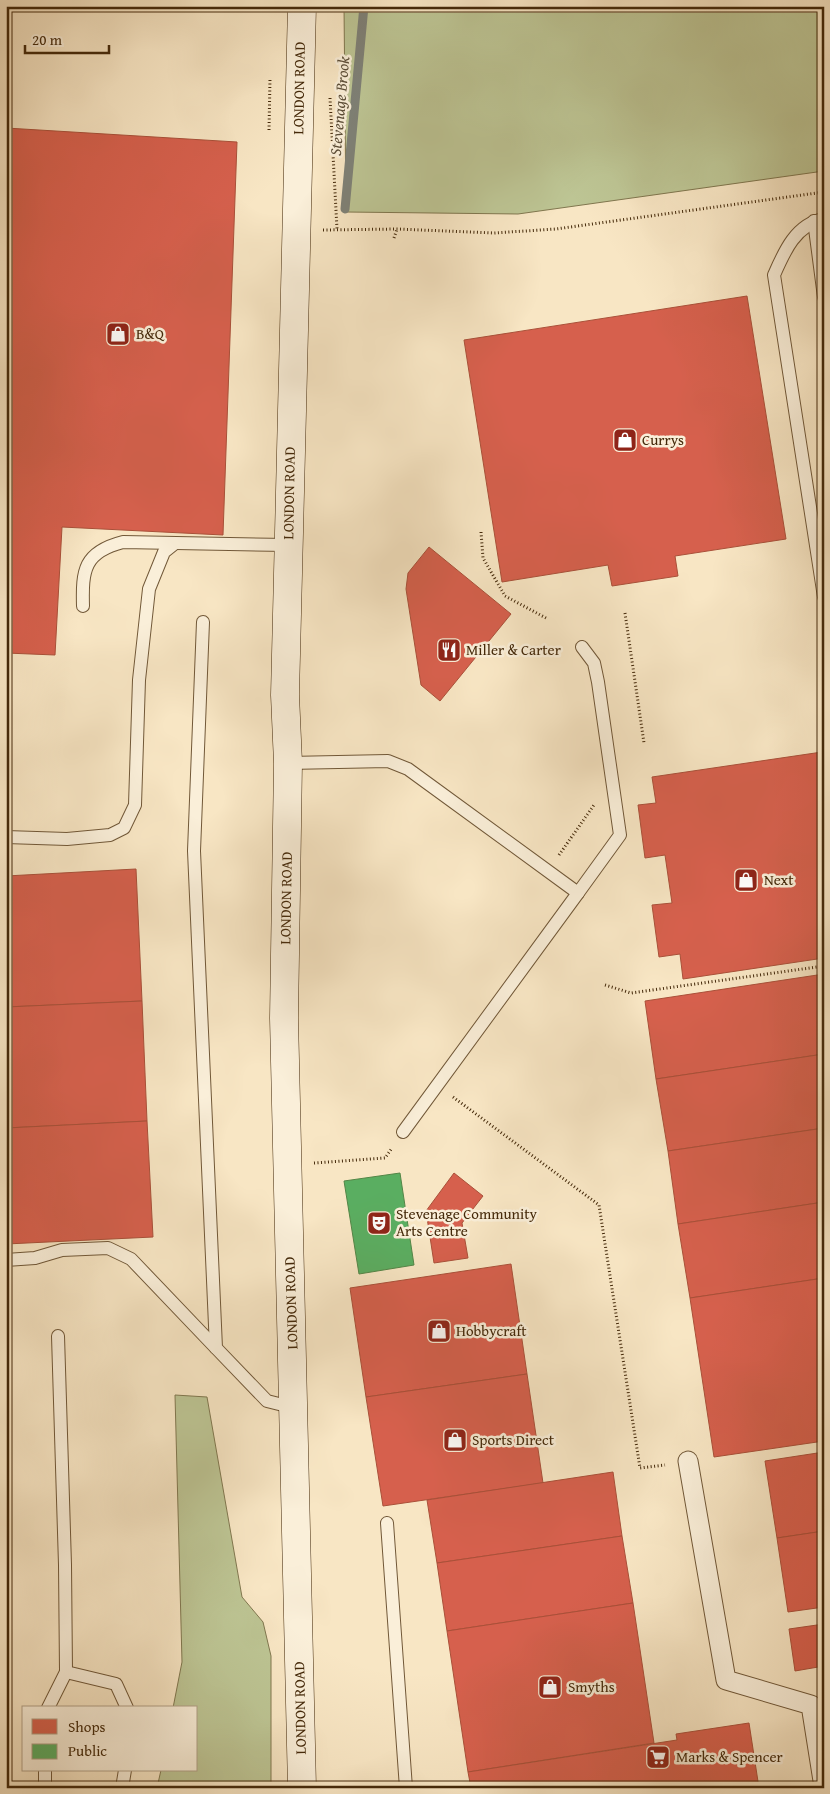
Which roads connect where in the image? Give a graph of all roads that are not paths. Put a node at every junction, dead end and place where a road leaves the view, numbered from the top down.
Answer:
1 (301, 7) edge
2 (819, 220) edge
3 (824, 297) edge
4 (174, 544) junction
5 (288, 545) junction
6 (824, 597) edge
7 (83, 606) dead end
8 (203, 622) dead end
9 (582, 647) dead end
10 (288, 763) junction
11 (6, 837) edge
12 (578, 893) junction
13 (403, 1132) road end
14 (6, 1260) edge
15 (58, 1336) dead end
16 (216, 1348) junction
17 (295, 1408) junction
18 (688, 1461) road end
19 (387, 1523) dead end
20 (66, 1672) junction
21 (49, 1706) edge
22 (126, 1706) edge
23 (45, 1772) edge
24 (125, 1772) edge
25 (824, 1787) edge
26 (45, 1788) edge
27 (122, 1788) edge
28 (302, 1788) edge
29 (406, 1788) edge

1 - 5 main road, LONDON ROAD
2 - 3 lane
2 - 6 lane
4 - 5 lane
4 - 7 lane
4 - 11 lane
5 - 10 main road, LONDON ROAD
8 - 16 lane
9 - 12 lane
10 - 12 lane
10 - 17 main road, LONDON ROAD
12 - 13 lane
14 - 16 lane
15 - 20 lane
16 - 17 lane
17 - 28 main road, LONDON ROAD
18 - 25 street
19 - 29 lane
20 - 21 lane
20 - 22 lane
23 - 26 lane
24 - 27 lane

